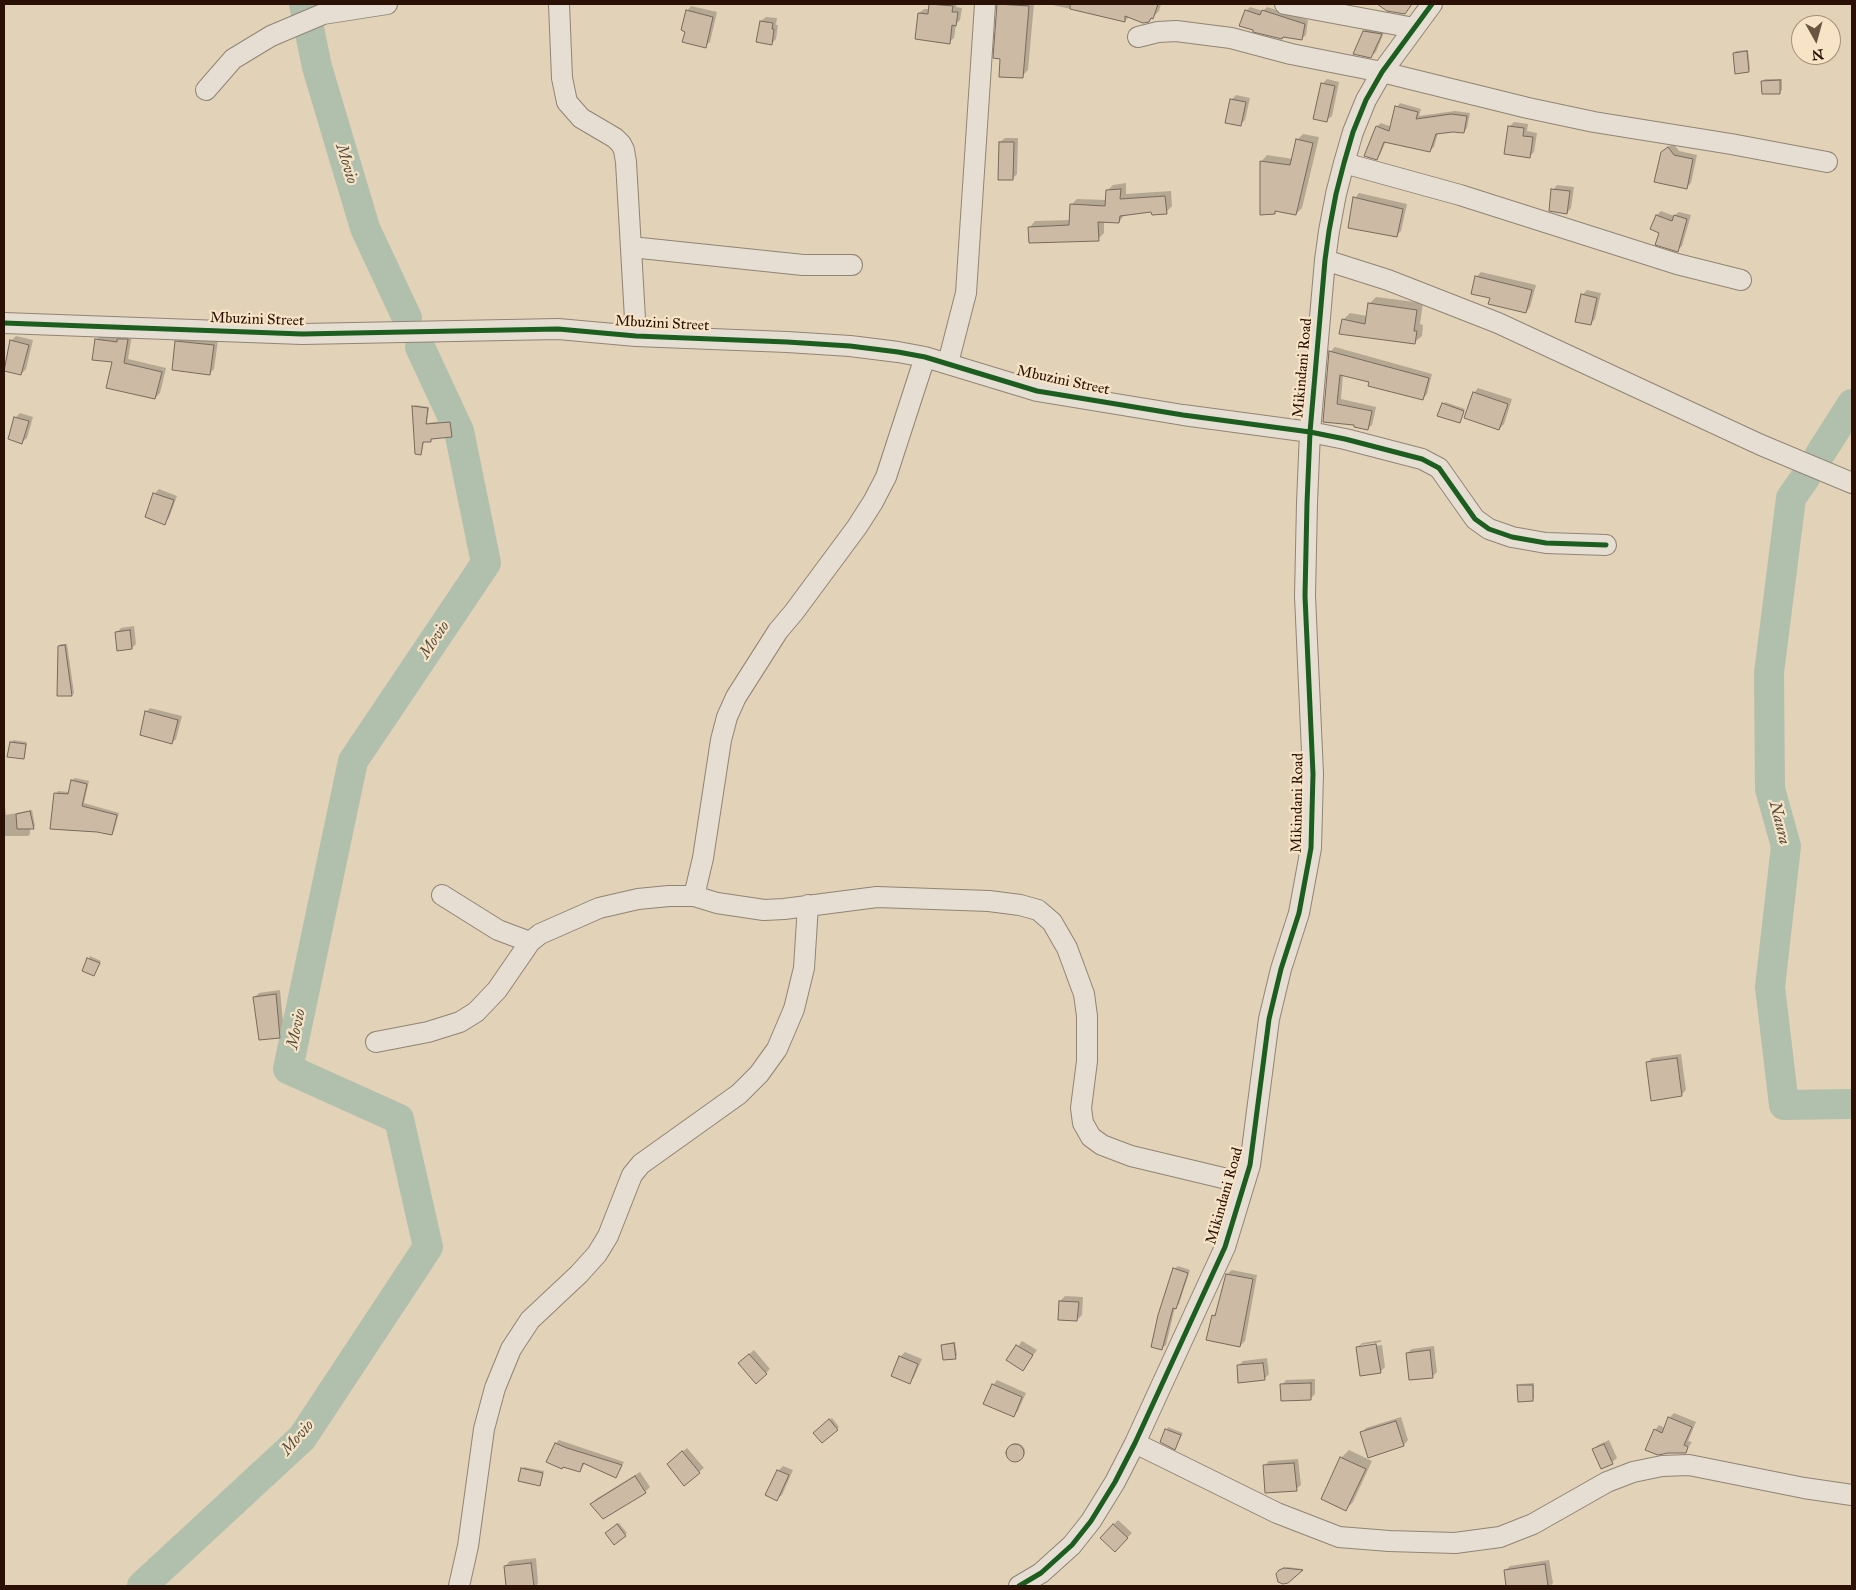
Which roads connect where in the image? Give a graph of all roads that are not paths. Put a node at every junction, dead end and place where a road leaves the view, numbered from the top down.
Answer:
1 (387, 4) edge
2 (559, 4) edge
3 (985, 4) edge
4 (1286, 4) edge
5 (1432, 4) edge
6 (1414, 28) junction
7 (1138, 37) dead end
8 (1382, 72) junction
9 (206, 90) dead end
10 (1827, 162) dead end
11 (1344, 163) junction
12 (631, 247) junction
13 (1324, 260) junction
14 (852, 266) dead end
15 (1741, 280) dead end
16 (4, 323) edge
17 (636, 336) junction
18 (925, 357) junction
19 (948, 363) junction
20 (1310, 432) junction
21 (1852, 483) edge
22 (1606, 544) dead end
23 (442, 895) dead end
24 (694, 896) junction
25 (808, 905) junction
26 (530, 942) junction
27 (376, 1042) dead end
28 (1244, 1183) junction
29 (1135, 1443) junction
30 (1852, 1495) edge
31 (459, 1586) edge
32 (1019, 1586) edge

1 - 9 street
2 - 12 street
3 - 19 street
4 - 6 street
5 - 6 street, Mikindani Road
6 - 8 street, Mikindani Road
7 - 8 street
8 - 10 street
8 - 11 street, Mikindani Road
11 - 13 street, Mikindani Road
11 - 15 street
12 - 14 street
12 - 17 street
13 - 20 street, Mikindani Road
13 - 21 street
16 - 17 street, Mbuzini Street
17 - 18 street, Mbuzini Street
18 - 19 street, Mbuzini Street
18 - 24 street
19 - 20 street, Mbuzini Street
20 - 22 street, Mbuzini Street
20 - 28 street, Mikindani Road
23 - 26 street
24 - 25 street
24 - 26 street
25 - 28 street
25 - 31 street
26 - 27 street
28 - 29 street, Mikindani Road
29 - 30 street
29 - 32 street, Mikindani Road

